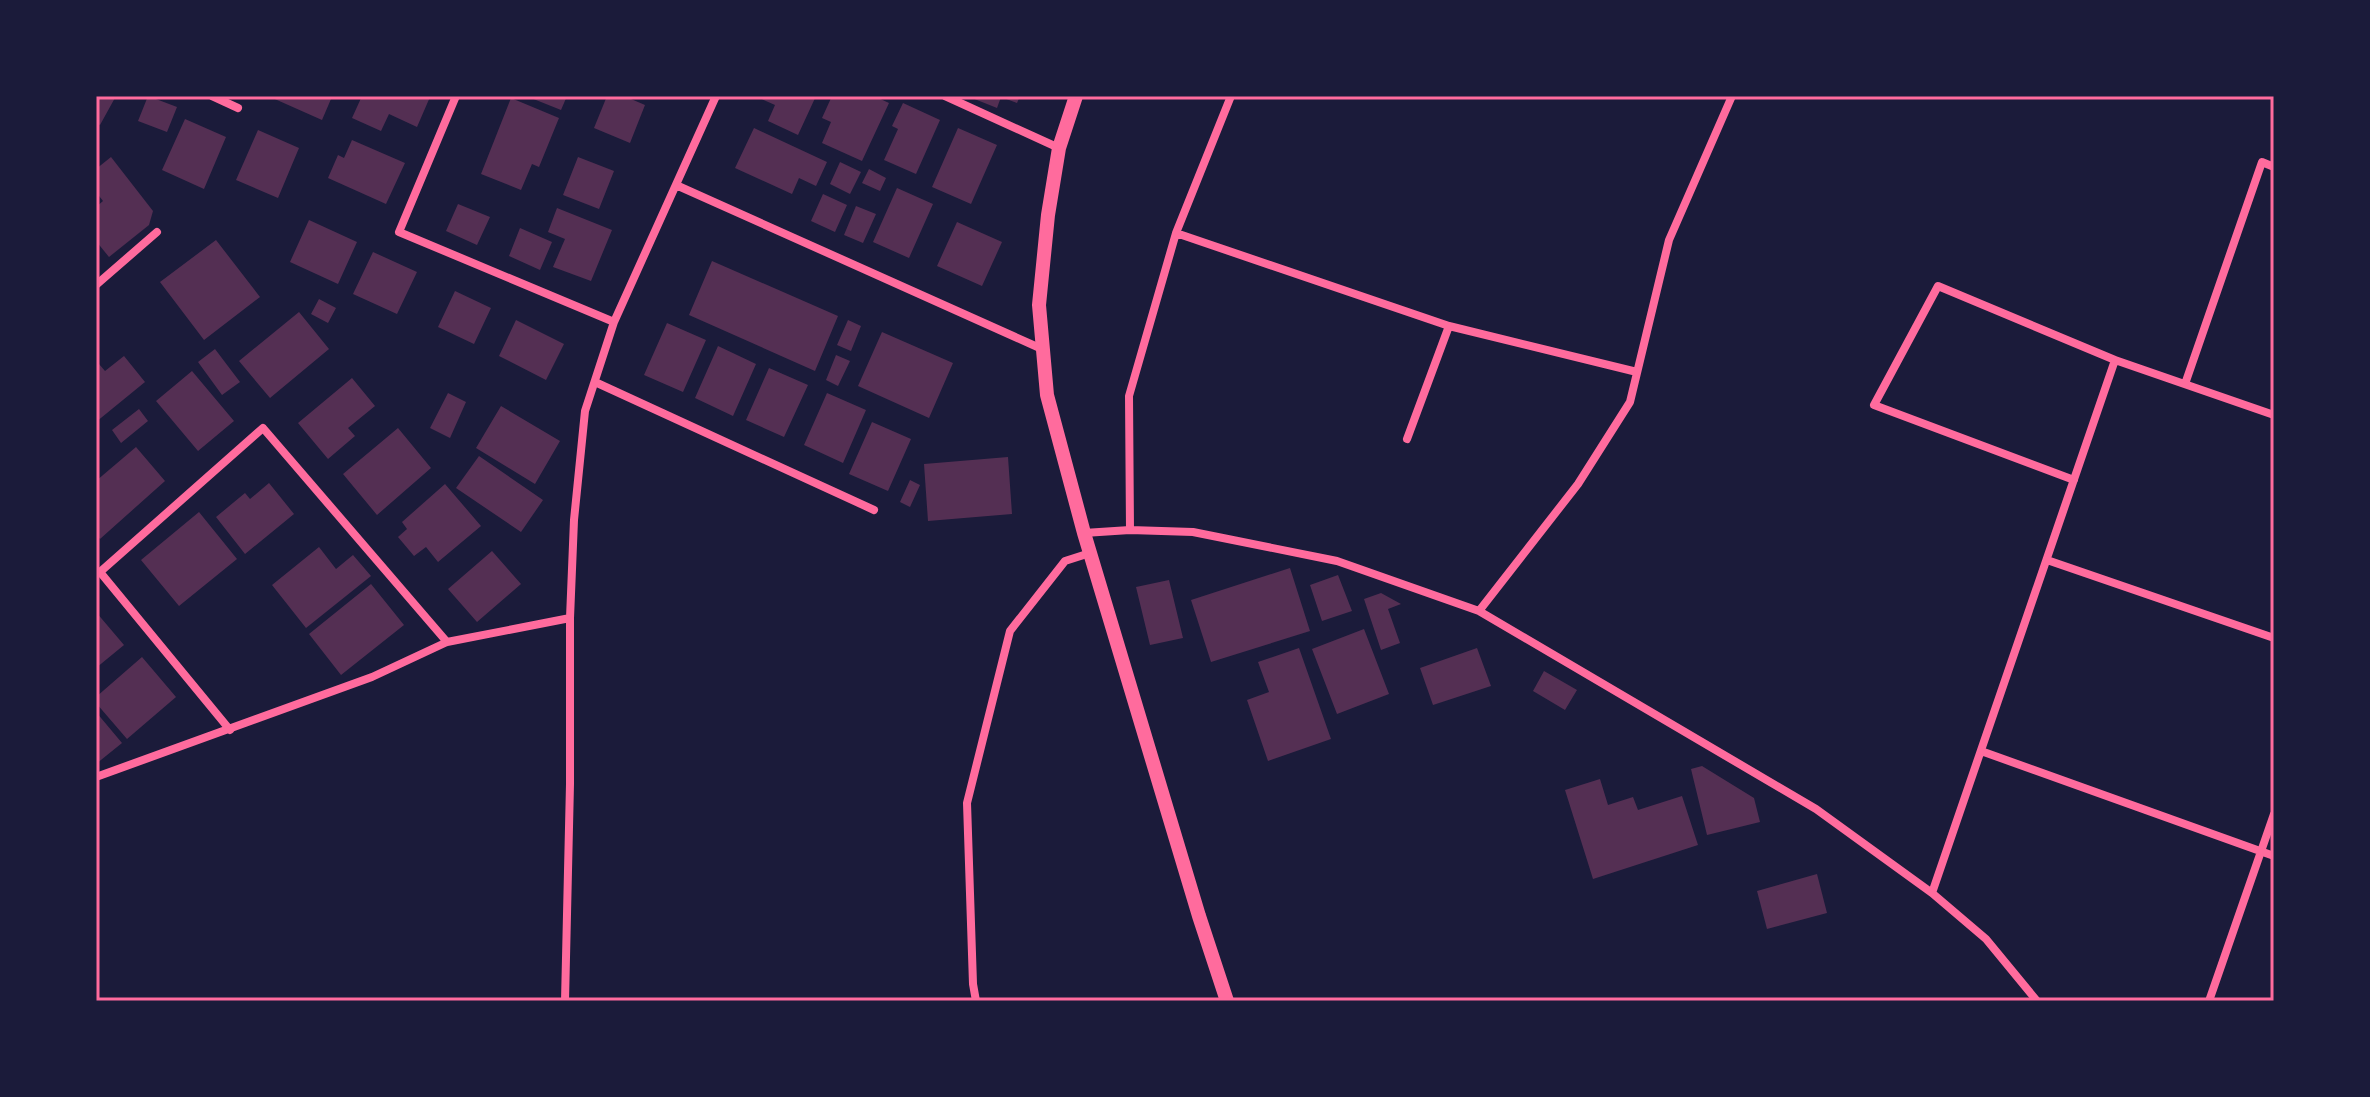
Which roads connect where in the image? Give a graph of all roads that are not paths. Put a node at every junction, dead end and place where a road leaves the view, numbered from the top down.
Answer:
1 (212, 96) edge
2 (456, 96) edge
3 (716, 96) edge
4 (945, 96) edge
5 (1076, 96) edge
6 (1231, 96) edge
7 (1732, 96) edge
8 (238, 108) dead end
9 (1059, 148) junction
10 (2274, 167) edge
11 (676, 185) junction
12 (157, 232) dead end
13 (1176, 233) junction
14 (96, 285) edge
15 (614, 322) junction
16 (1449, 326) junction
17 (1043, 349) junction
18 (2115, 360) junction
19 (1637, 372) junction
20 (595, 382) junction
21 (2185, 384) junction
22 (2274, 415) edge
23 (1407, 439) dead end
24 (2074, 480) junction
25 (874, 510) dead end
26 (1130, 530) junction
27 (1084, 533) junction
28 (1090, 553) junction
29 (2047, 560) junction
30 (1479, 611) junction
31 (570, 618) junction
32 (2274, 638) edge
33 (447, 642) junction
34 (230, 730) junction
35 (1981, 751) junction
36 (96, 777) edge
37 (2274, 814) edge
38 (2261, 851) junction
39 (2274, 856) edge
40 (1932, 893) junction
41 (565, 1001) edge
42 (976, 1001) edge
43 (1227, 1001) edge
44 (2037, 1001) edge
45 (2209, 1001) edge

1 - 8 street
2 - 15 street
3 - 11 street
4 - 9 street
5 - 9 street
6 - 13 street
7 - 19 street
9 - 17 street
10 - 21 street
11 - 15 street
11 - 17 street
12 - 14 street
13 - 16 street
13 - 26 street
15 - 20 street
16 - 19 street
16 - 23 street
17 - 27 street
18 - 21 street
18 - 24 street
18 - 24 street
19 - 30 street
20 - 25 street
20 - 31 street
21 - 22 street
24 - 29 street
26 - 27 street
26 - 30 street
27 - 28 street
28 - 42 street
28 - 43 street
29 - 32 street
29 - 35 street
30 - 40 street
31 - 33 street
31 - 41 street
33 - 34 street
33 - 34 street
34 - 36 street
35 - 38 street
35 - 40 street
37 - 38 street
38 - 39 street
38 - 45 street
40 - 44 street

